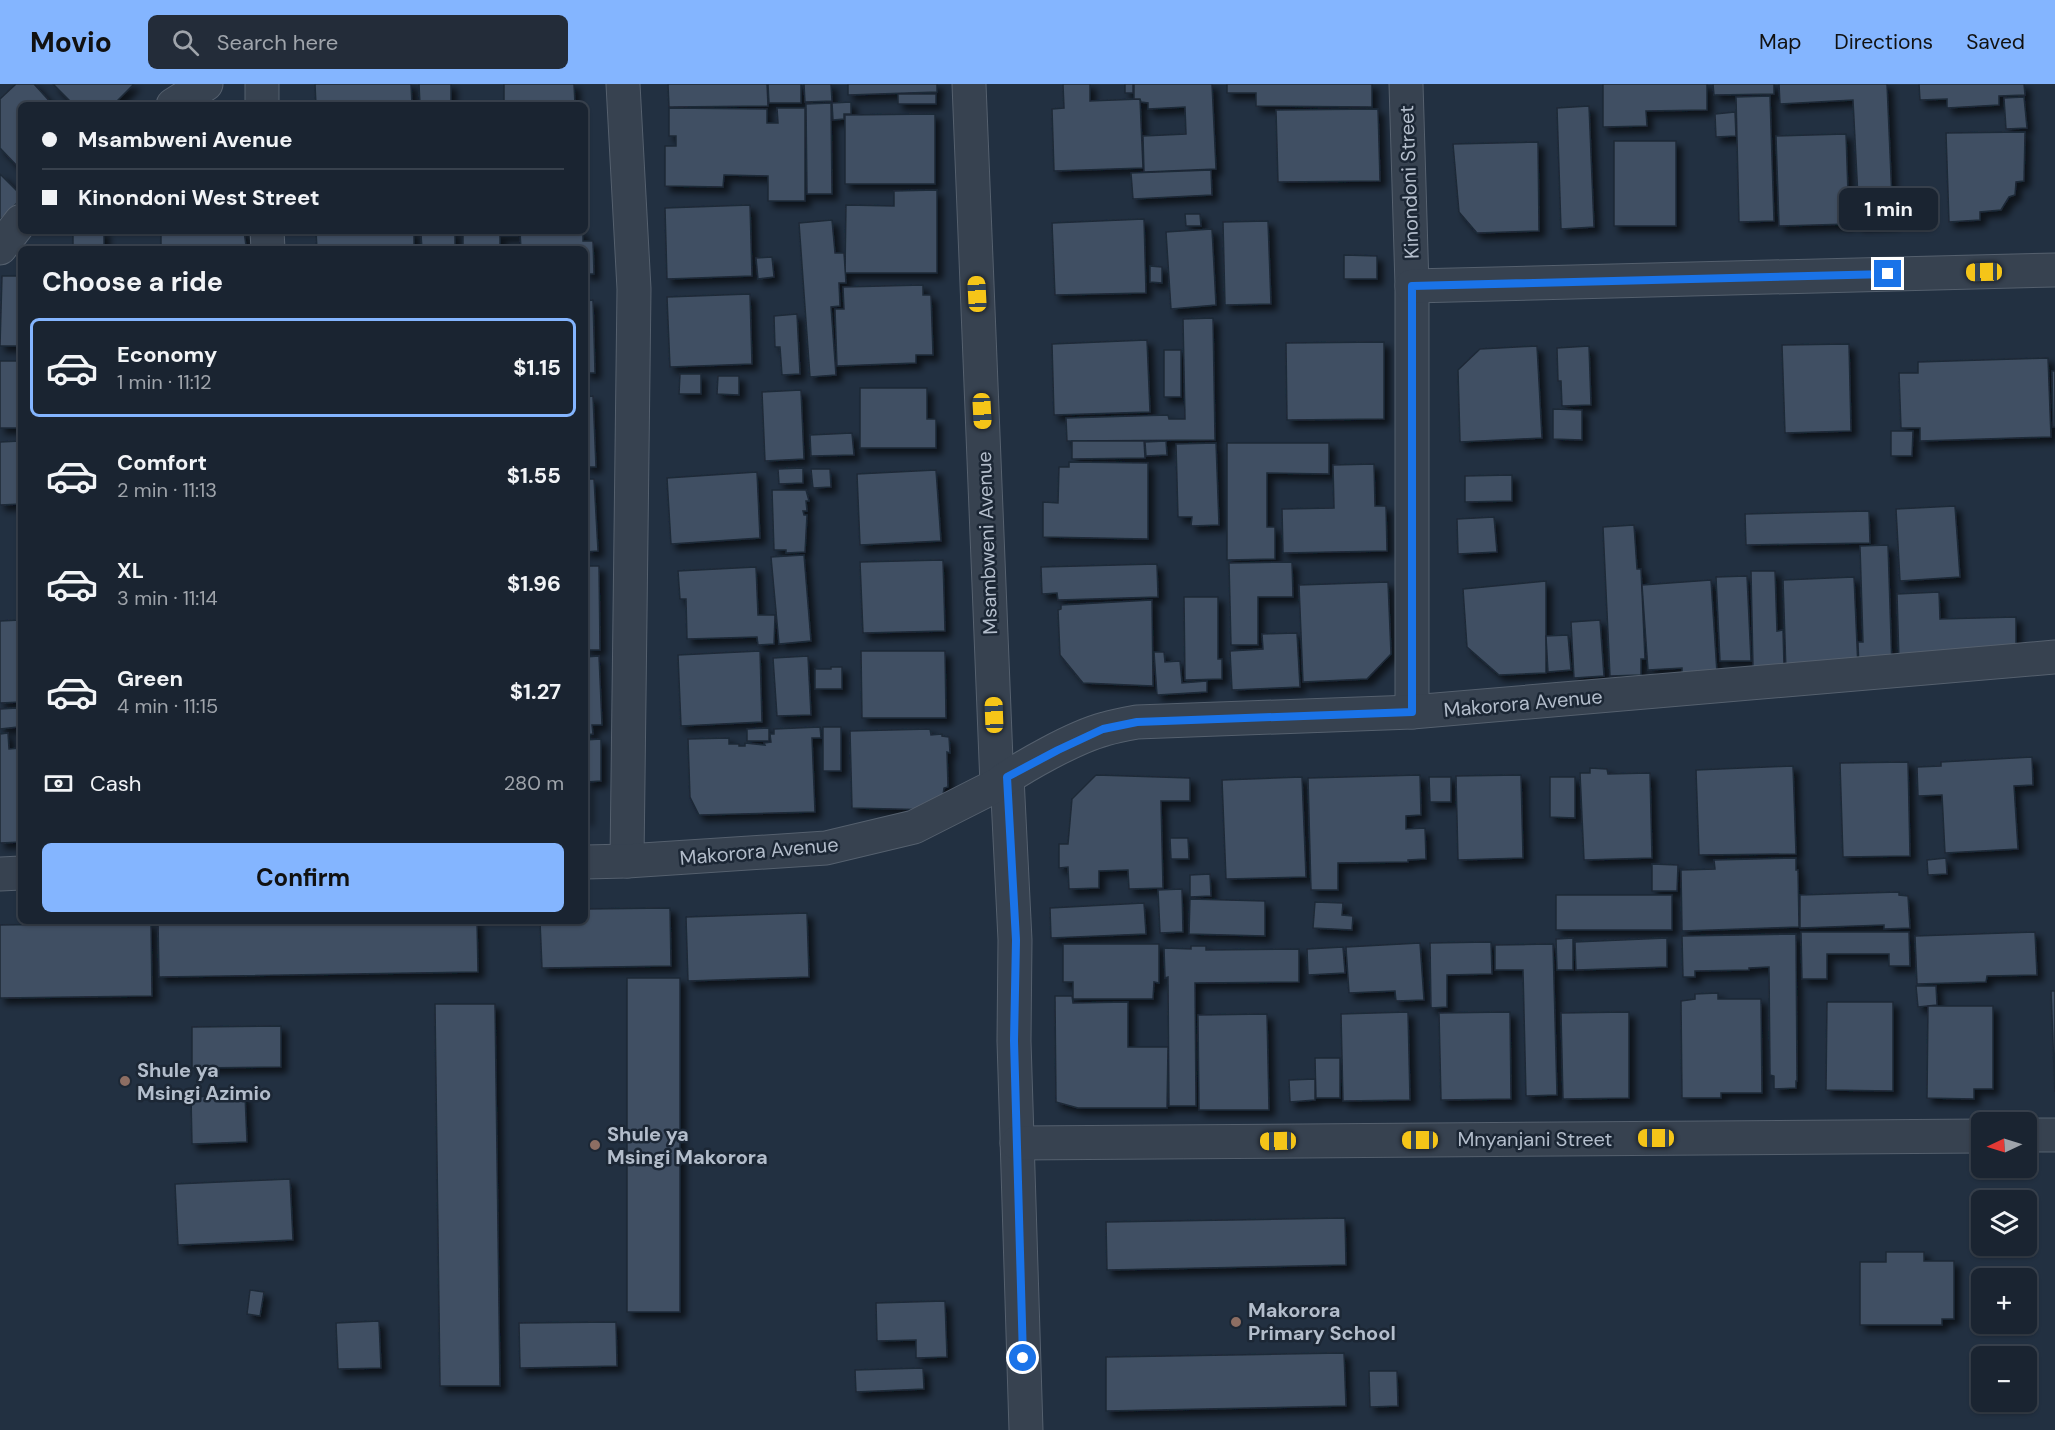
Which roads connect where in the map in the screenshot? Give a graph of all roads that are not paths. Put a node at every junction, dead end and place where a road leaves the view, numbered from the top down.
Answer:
1 (206, 84) edge
2 (262, 84) edge
3 (623, 84) edge
4 (969, 84) edge
5 (1406, 84) edge
6 (178, 102) edge
7 (262, 102) edge
8 (18, 225) edge
9 (0, 248) edge
10 (2055, 270) edge
11 (1412, 286) junction
12 (2055, 657) edge
13 (1412, 712) junction
14 (1002, 782) junction
15 (627, 861) junction
16 (588, 862) edge
17 (18, 873) edge
18 (0, 874) edge
19 (2037, 1135) edge
20 (2055, 1135) edge
21 (1971, 1136) edge
22 (1017, 1143) junction
23 (1026, 1430) edge

1 - 6 street
2 - 7 street
3 - 15 street
4 - 14 street, Msambweni Avenue
5 - 11 street, Kinondoni Street
8 - 9 street
10 - 11 street
11 - 13 street, Kinondoni Street
12 - 13 street, Makorora Avenue
13 - 14 street, Makorora Avenue
14 - 15 street, Makorora Avenue
14 - 22 street, Msambweni Avenue
15 - 16 street, Makorora Avenue
17 - 18 street
19 - 20 street
21 - 22 street, Mnyanjani Street
22 - 23 street, Msambweni Avenue

